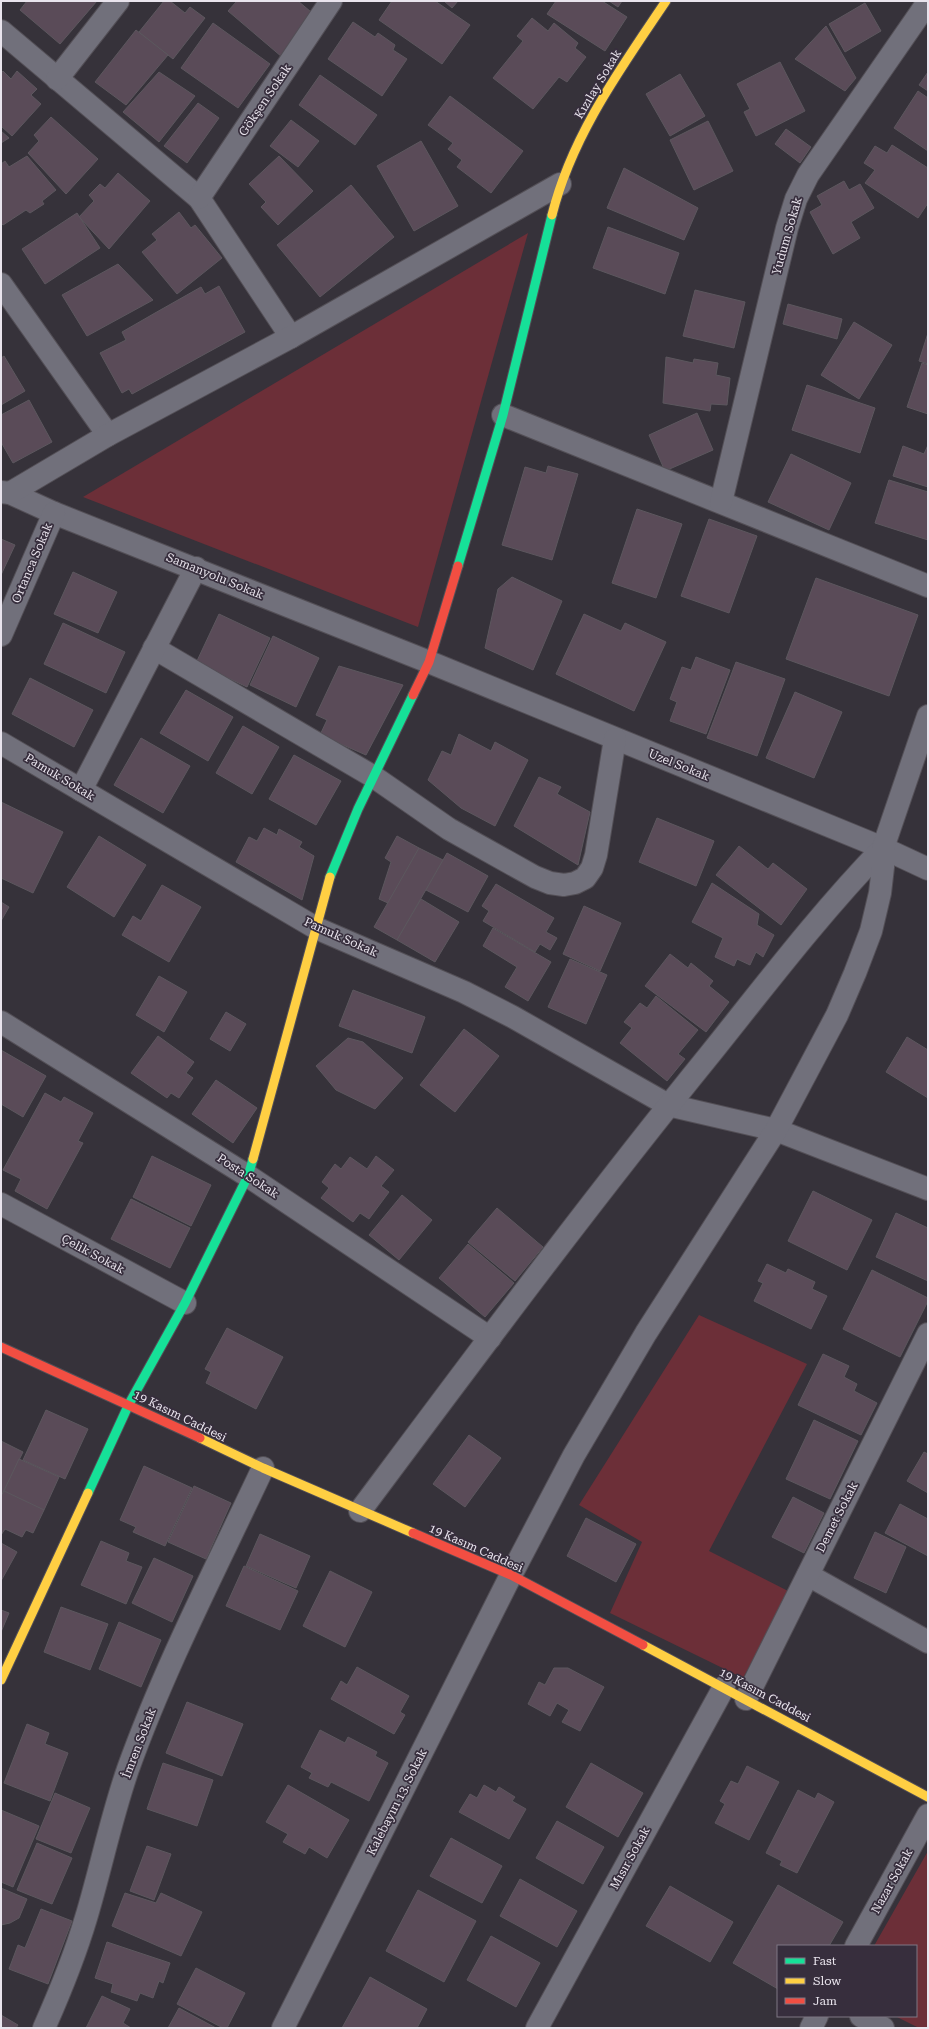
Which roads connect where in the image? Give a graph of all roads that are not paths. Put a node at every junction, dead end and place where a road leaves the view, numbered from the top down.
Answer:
1 (118, 1) edge
2 (331, 1) edge
3 (666, 1) edge
4 (928, 2) edge
5 (1, 30) edge
6 (57, 79) junction
7 (560, 184) junction
8 (199, 198) junction
9 (1, 284) edge
10 (291, 337) junction
11 (503, 415) junction
12 (108, 435) junction
13 (5, 492) edge
14 (721, 502) junction
15 (54, 513) junction
16 (196, 568) junction
17 (928, 586) edge
18 (1, 635) edge
19 (154, 648) junction
20 (429, 662) junction
21 (928, 716) edge
22 (615, 739) junction
23 (1, 743) edge
24 (374, 777) junction
25 (81, 790) junction
26 (883, 848) junction
27 (928, 869) edge
28 (316, 928) junction
29 (1, 1022) edge
30 (668, 1105) junction
31 (776, 1130) junction
32 (248, 1176) junction
33 (928, 1189) edge
34 (1, 1204) edge
35 (186, 1303) junction
36 (928, 1334) edge
37 (490, 1338) junction
38 (1, 1347) edge
39 (129, 1404) junction
40 (263, 1468) junction
41 (360, 1511) junction
42 (510, 1575) junction
43 (808, 1575) junction
44 (928, 1642) edge
45 (1, 1680) edge
46 (724, 1687) junction
47 (746, 1699) junction
48 (928, 1796) edge
49 (928, 1815) edge
50 (857, 1945) edge
51 (816, 2017) edge
52 (862, 2017) edge
53 (44, 2028) edge
54 (283, 2028) edge
55 (537, 2028) edge
56 (811, 2028) edge
57 (884, 2028) edge

1 - 6 street
2 - 8 street, Gökşen Sokak
3 - 7 street, Kızılay Sokak
4 - 14 street, Yudum Sokak
5 - 6 street
6 - 8 street
7 - 10 street
7 - 11 street, Kızılay Sokak
8 - 10 street
9 - 12 street
10 - 12 street
11 - 14 street
11 - 20 street, Kızılay Sokak
12 - 13 street
13 - 15 street, Samanyolu Sokak
14 - 17 street
15 - 16 street, Samanyolu Sokak
15 - 18 street, Ortanca Sokak
16 - 19 street
16 - 20 street, Samanyolu Sokak
19 - 24 street
19 - 25 street
20 - 22 street, Uzel Sokak
20 - 24 street, Kızılay Sokak
21 - 26 street
22 - 24 street
22 - 26 street, Uzel Sokak
23 - 25 street, Pamuk Sokak
24 - 28 street, Kızılay Sokak
25 - 28 street, Pamuk Sokak
26 - 27 street, Uzel Sokak
26 - 30 street
26 - 31 street, Kalebayırı 13. Sokak
28 - 30 street, Pamuk Sokak
28 - 32 street, Kızılay Sokak
29 - 32 street, Posta Sokak
30 - 31 street, Pamuk Sokak
30 - 37 street
31 - 33 street, Pamuk Sokak
31 - 42 street, Kalebayırı 13. Sokak
32 - 35 street, Kızılay Sokak
32 - 37 street, Posta Sokak
34 - 35 street, Çelik Sokak
35 - 39 street, Kızılay Sokak
36 - 43 street, Demet Sokak
37 - 41 street
38 - 39 street, 19 Kasım Caddesi
39 - 40 street, 19 Kasım Caddesi
39 - 45 street, Kızılay Sokak
40 - 41 street, 19 Kasım Caddesi
40 - 53 street, İmren Sokak
41 - 42 street, 19 Kasım Caddesi
42 - 46 street, 19 Kasım Caddesi
42 - 54 street, Kalebayırı 13. Sokak
43 - 44 street
43 - 47 street, Demet Sokak
46 - 47 street, 19 Kasım Caddesi
46 - 55 street, Mısır Sokak
47 - 48 street, 19 Kasım Caddesi
49 - 50 street, Nazar Sokak
51 - 56 street
52 - 57 street

